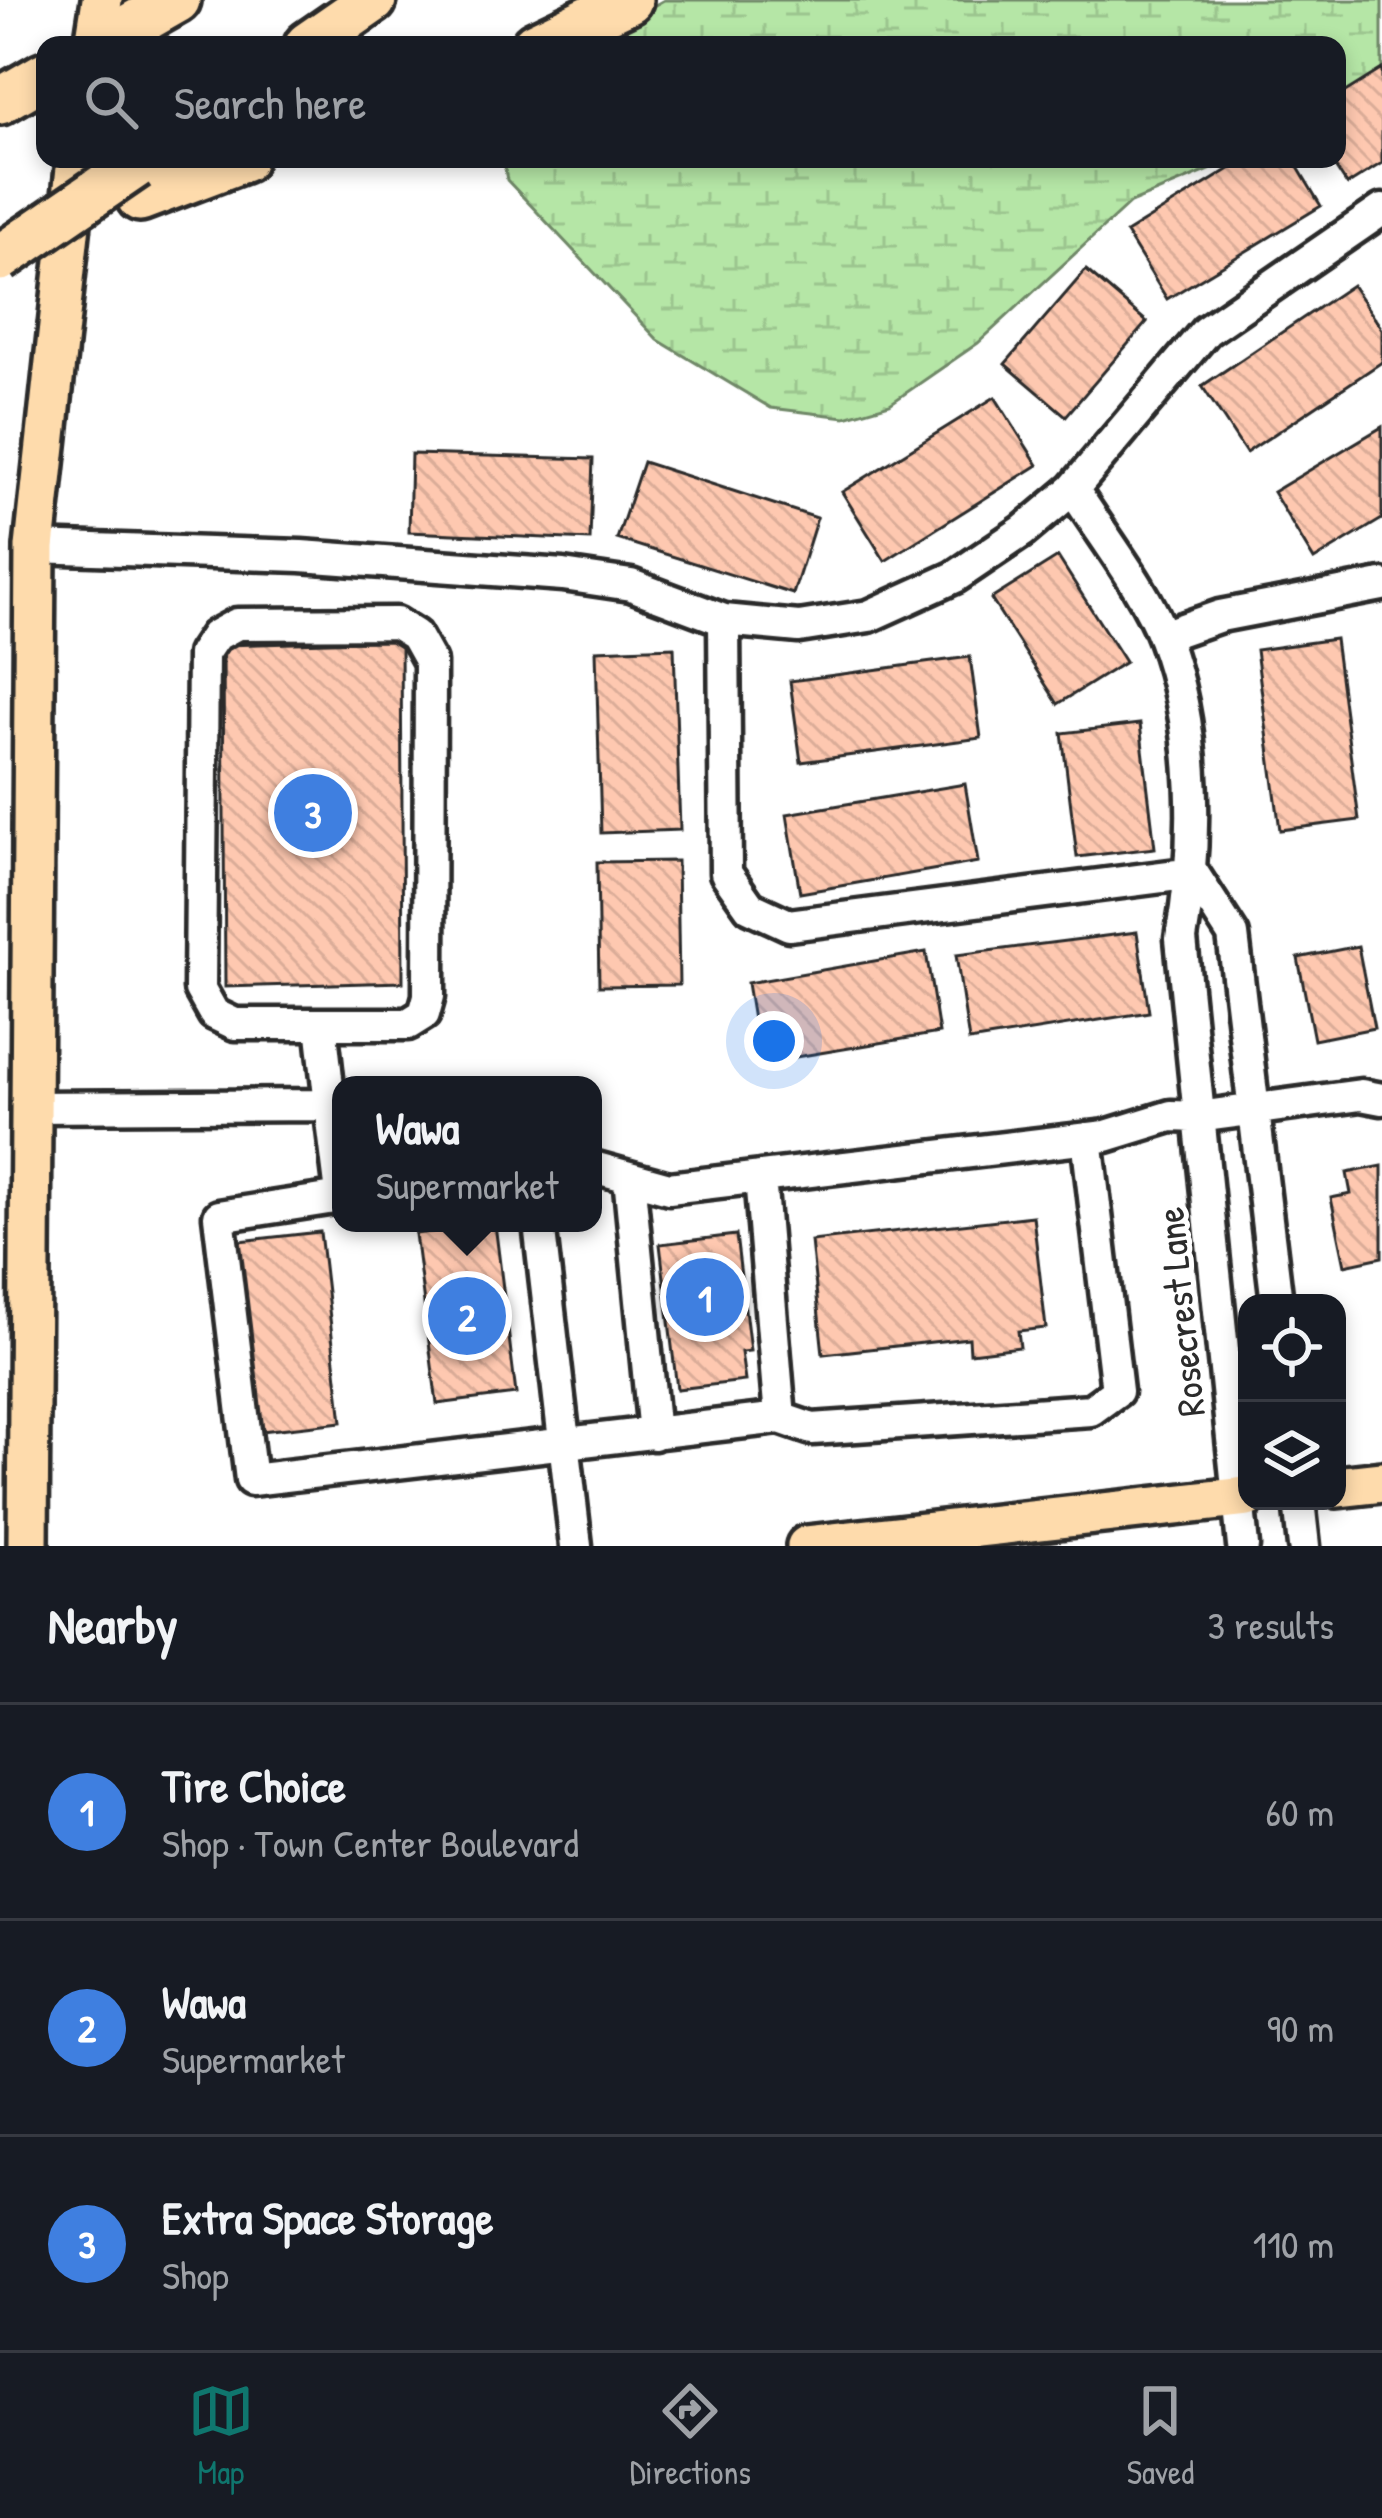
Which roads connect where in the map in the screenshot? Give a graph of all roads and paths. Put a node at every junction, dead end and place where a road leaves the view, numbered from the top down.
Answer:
1 (102, 0) edge
2 (373, 0) edge
3 (629, 0) edge
4 (176, 1) edge
5 (97, 36) edge
6 (112, 36) edge
7 (321, 36) edge
8 (554, 36) edge
9 (36, 80) edge
10 (0, 101) edge
11 (76, 168) edge
12 (181, 168) edge
13 (140, 174) edge
14 (1382, 210) edge
15 (0, 257) edge
16 (1073, 489) junction
17 (34, 547) junction
18 (1381, 594) edge
19 (724, 620) junction
20 (1163, 636) junction
21 (1192, 873) junction
22 (320, 1024) junction
23 (1382, 1099) edge
24 (330, 1105) junction
25 (28, 1107) junction
26 (1256, 1110) junction
27 (1198, 1118) junction
28 (332, 1122) edge
29 (1088, 1138) junction
30 (602, 1170) edge
31 (629, 1177) junction
32 (760, 1178) junction
33 (332, 1197) edge
34 (540, 1232) edge
35 (1276, 1294) edge
36 (780, 1418) junction
37 (654, 1434) junction
38 (564, 1445) junction
39 (1238, 1456) edge
40 (1382, 1482) edge
41 (1346, 1486) edge
42 (1238, 1499) edge
43 (1243, 1510) edge
44 (1300, 1510) edge
45 (28, 1546) edge
46 (576, 1546) edge
47 (807, 1546) edge
48 (1243, 1546) edge
49 (1304, 1546) edge

1 - 5 main road
2 - 7 highway
3 - 8 highway
4 - 6 highway
9 - 10 highway
11 - 17 main road
12 - 13 highway
13 - 15 highway, bridge
14 - 16 street
16 - 19 street
16 - 20 street, Rosecrest Lane
17 - 19 street
17 - 25 main road
18 - 20 street
19 - 21 street
20 - 21 street, Rosecrest Lane
21 - 26 street
21 - 27 street, Rosecrest Lane
22 - 22 street
22 - 24 street
23 - 26 street
24 - 25 street
24 - 28 street
25 - 45 main road
26 - 27 street
26 - 35 street
27 - 29 street
27 - 39 street, Rosecrest Lane
29 - 32 street
29 - 36 street
30 - 31 street
31 - 32 street
31 - 37 street
32 - 36 street
33 - 38 street
34 - 38 street
36 - 37 street
37 - 38 street
38 - 46 street
40 - 41 main road
42 - 47 main road
43 - 48 street, Rosecrest Lane
44 - 49 street

